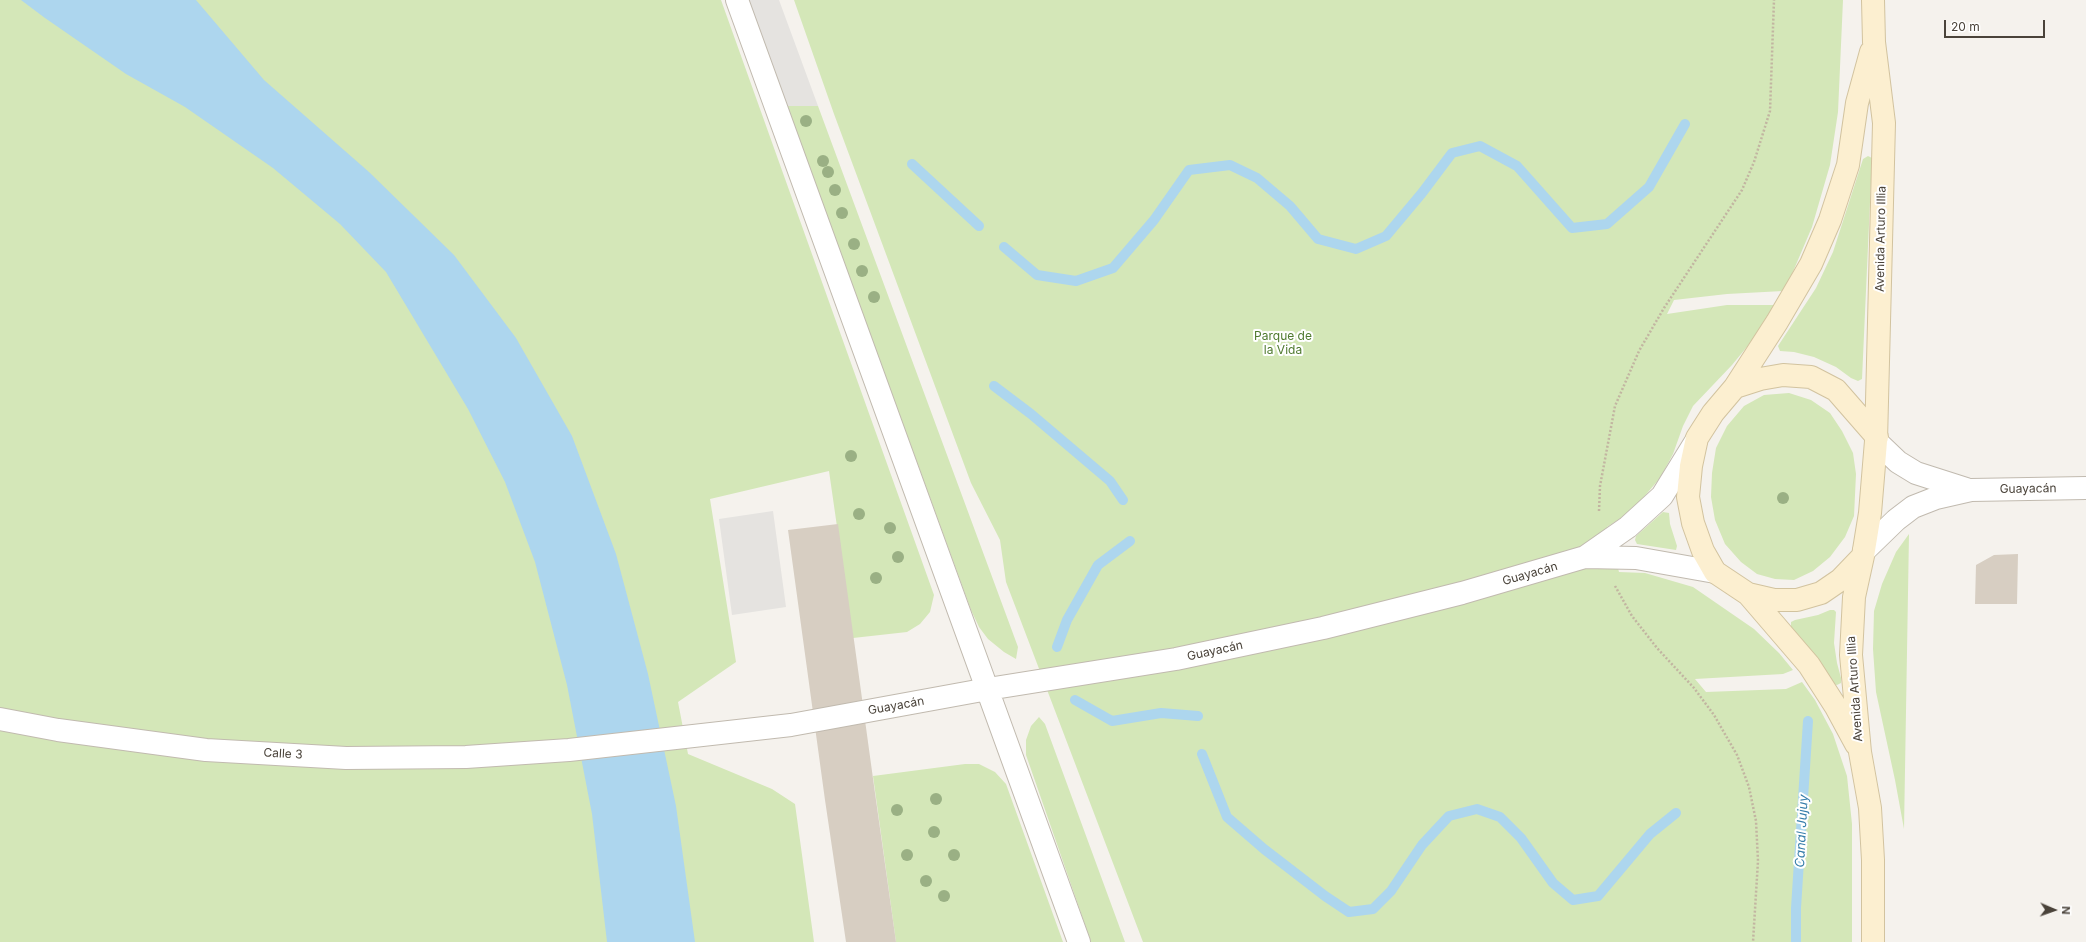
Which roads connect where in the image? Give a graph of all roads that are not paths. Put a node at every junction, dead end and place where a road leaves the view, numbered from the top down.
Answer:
1 (737, 0) edge
2 (1873, 0) edge
3 (1874, 42) junction
4 (1735, 387) junction
5 (1697, 438) junction
6 (1877, 439) junction
7 (2086, 488) edge
8 (1971, 490) junction
9 (1864, 554) junction
10 (1585, 557) junction
11 (1716, 572) junction
12 (1748, 594) junction
13 (988, 689) junction
14 (0, 719) edge
15 (673, 737) joint
16 (1860, 752) junction
17 (1079, 942) edge
18 (1873, 942) edge

1 - 13 street
2 - 3 main road, Avenida Arturo Illia
3 - 4 main road, Avenida Arturo Illia
3 - 6 main road, Avenida Arturo Illia
4 - 5 main road, Avenida Arturo Illia
4 - 6 main road
5 - 10 street, Guayacán
5 - 11 main road
6 - 8 street, Guayacán
6 - 9 main road, Avenida Arturo Illia
7 - 8 street, Guayacán
8 - 9 street, Guayacán
9 - 12 main road
9 - 16 main road, Avenida Arturo Illia
10 - 11 street, Guayacán
10 - 13 street, Guayacán
11 - 12 main road
12 - 16 main road, Avenida Arturo Illia
13 - 15 street, Guayacán
13 - 17 street
14 - 15 street, Calle 3
16 - 18 main road, Avenida Arturo Illia

